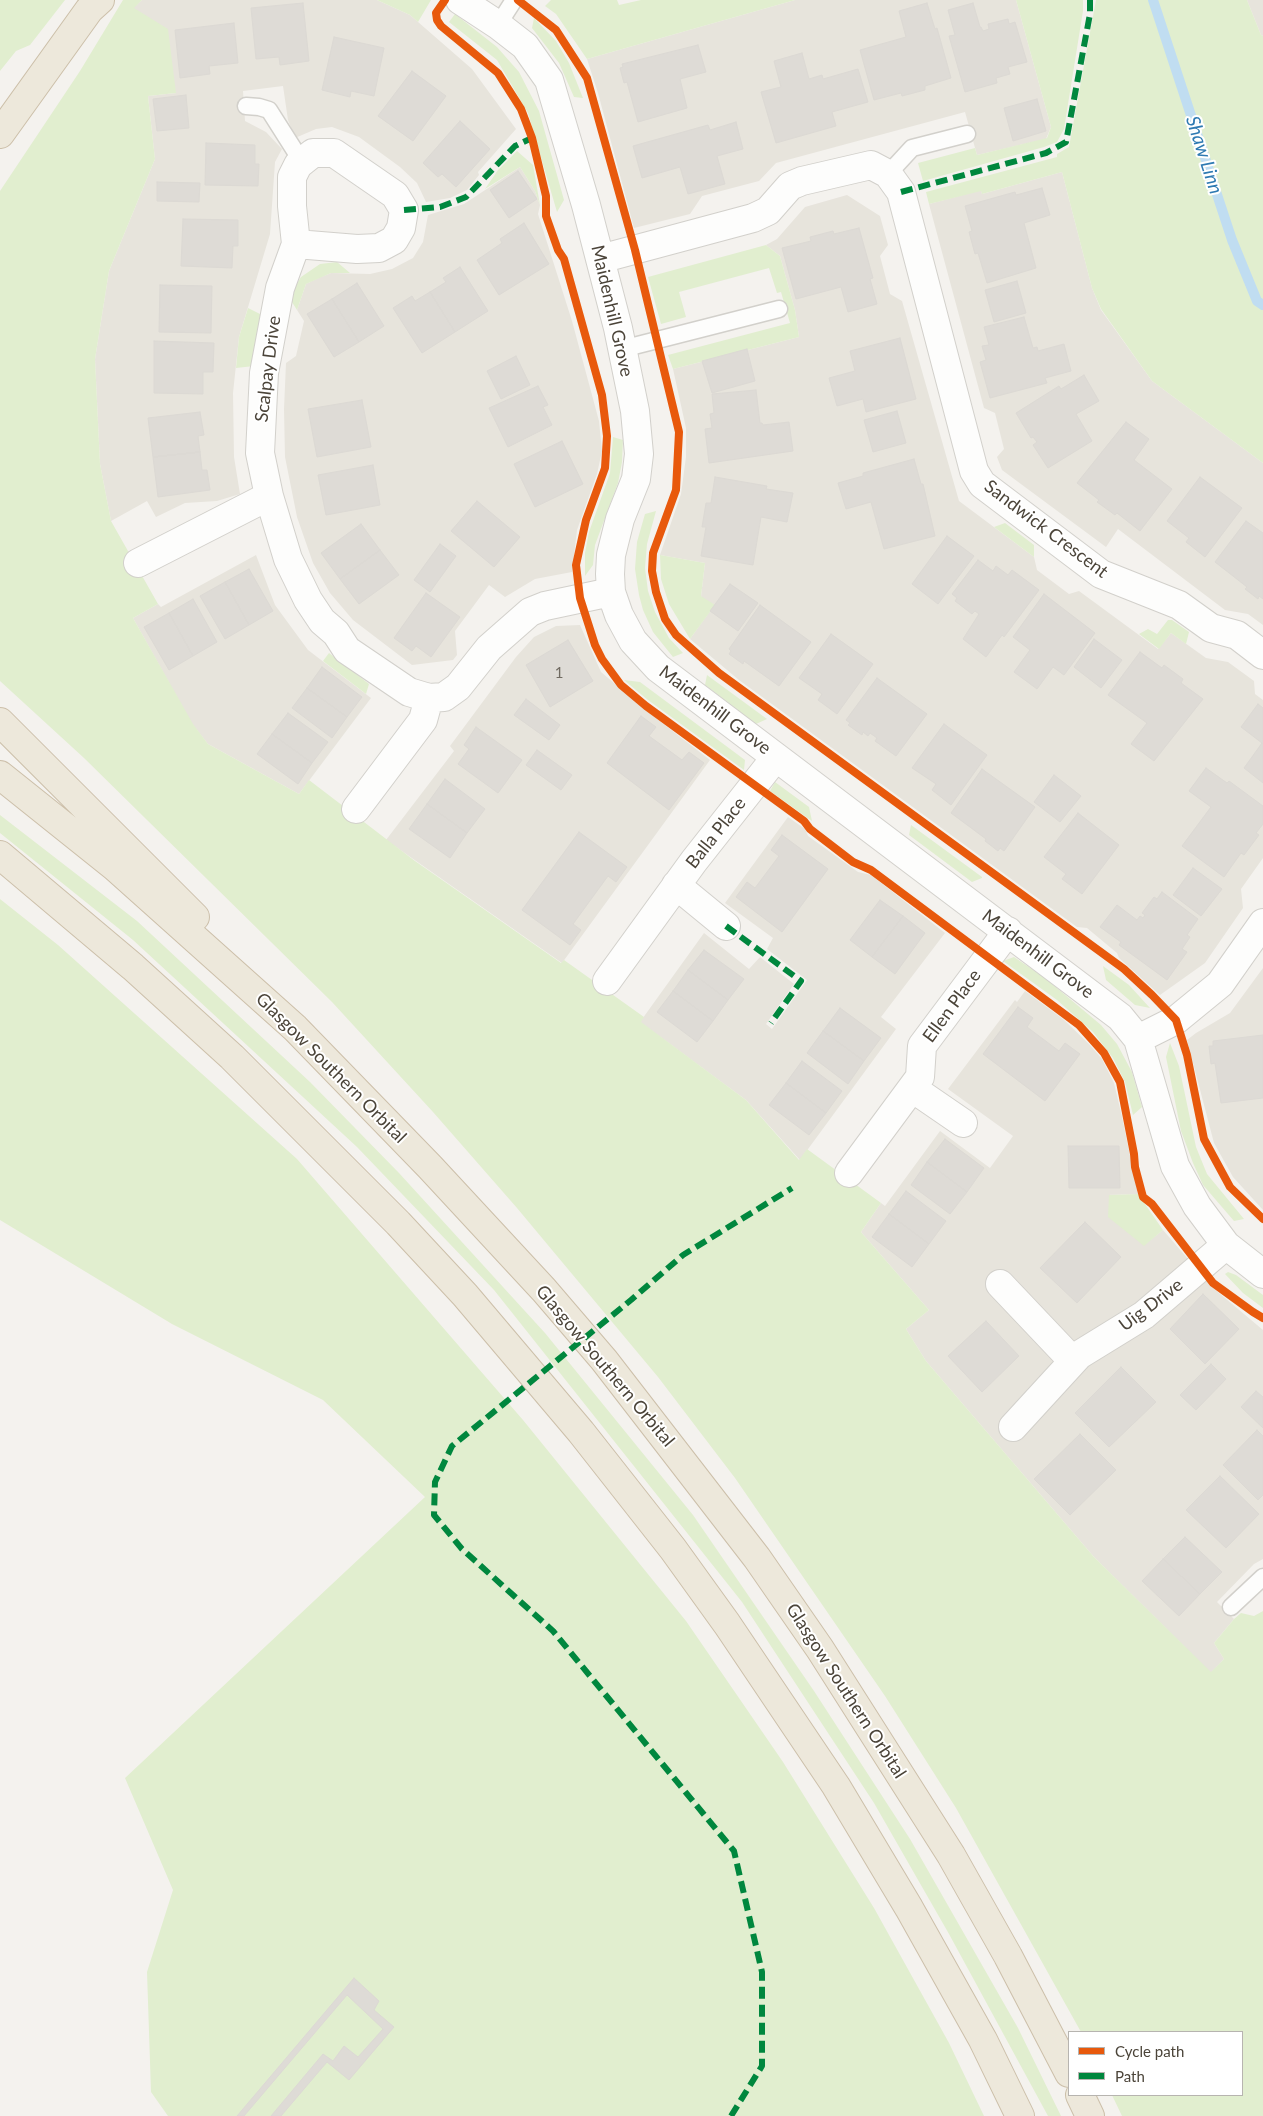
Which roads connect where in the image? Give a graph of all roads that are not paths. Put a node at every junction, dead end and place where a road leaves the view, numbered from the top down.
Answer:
1 (460, 0) edge
2 (514, 0) edge
3 (94, 3) edge
4 (498, 25) junction
5 (246, 106) dead end
6 (0, 134) edge
7 (966, 134) dead end
8 (302, 162) junction
9 (888, 174) junction
10 (296, 244) junction
11 (600, 259) junction
12 (780, 309) dead end
13 (622, 349) junction
14 (269, 496) junction
15 (138, 563) dead end
16 (611, 592) junction
17 (1263, 655) edge
18 (429, 698) junction
19 (0, 722) edge
20 (776, 757) junction
21 (0, 775) edge
22 (356, 809) dead end
23 (0, 855) edge
24 (676, 886) junction
25 (1263, 923) edge
26 (726, 926) dead end
27 (1008, 931) junction
28 (607, 980) dead end
29 (295, 1028) junction
30 (1138, 1039) junction
31 (912, 1088) junction
32 (963, 1123) dead end
33 (849, 1173) dead end
34 (1226, 1245) junction
35 (1263, 1274) edge
36 (1000, 1284) dead end
37 (1073, 1361) junction
38 (1013, 1427) dead end
39 (1263, 1576) edge
40 (1231, 1606) dead end
41 (1068, 2071) edge
42 (1080, 2096) edge
43 (1020, 2116) edge
44 (1090, 2116) edge

1 - 4 street, Maidenhill Grove
2 - 4 lane
3 - 6 highway
4 - 11 street, Maidenhill Grove
5 - 8 lane
7 - 9 lane
8 - 10 street, Scalpay Drive
8 - 10 street
9 - 11 street
9 - 17 street, Sandwick Crescent
10 - 14 street, Scalpay Drive
11 - 13 street, Maidenhill Grove
12 - 13 lane
13 - 16 street, Maidenhill Grove
14 - 15 street
14 - 18 street, Scalpay Drive
16 - 18 street
16 - 20 street, Maidenhill Grove
18 - 22 street
19 - 29 highway
20 - 24 street, Balla Place
20 - 27 street, Maidenhill Grove
21 - 29 highway, Glasgow Southern Orbital
23 - 43 highway
24 - 26 street, Balla Place
24 - 28 street, Balla Place
25 - 30 street
27 - 30 street, Maidenhill Grove
27 - 31 street, Ellen Place
29 - 41 highway, Glasgow Southern Orbital
30 - 34 street, Maidenhill Grove
31 - 32 street
31 - 33 street, Ellen Place
34 - 35 street, Maidenhill Grove
34 - 37 street, Uig Drive
36 - 37 street
37 - 38 street, Uig Drive
39 - 40 lane
42 - 44 highway

